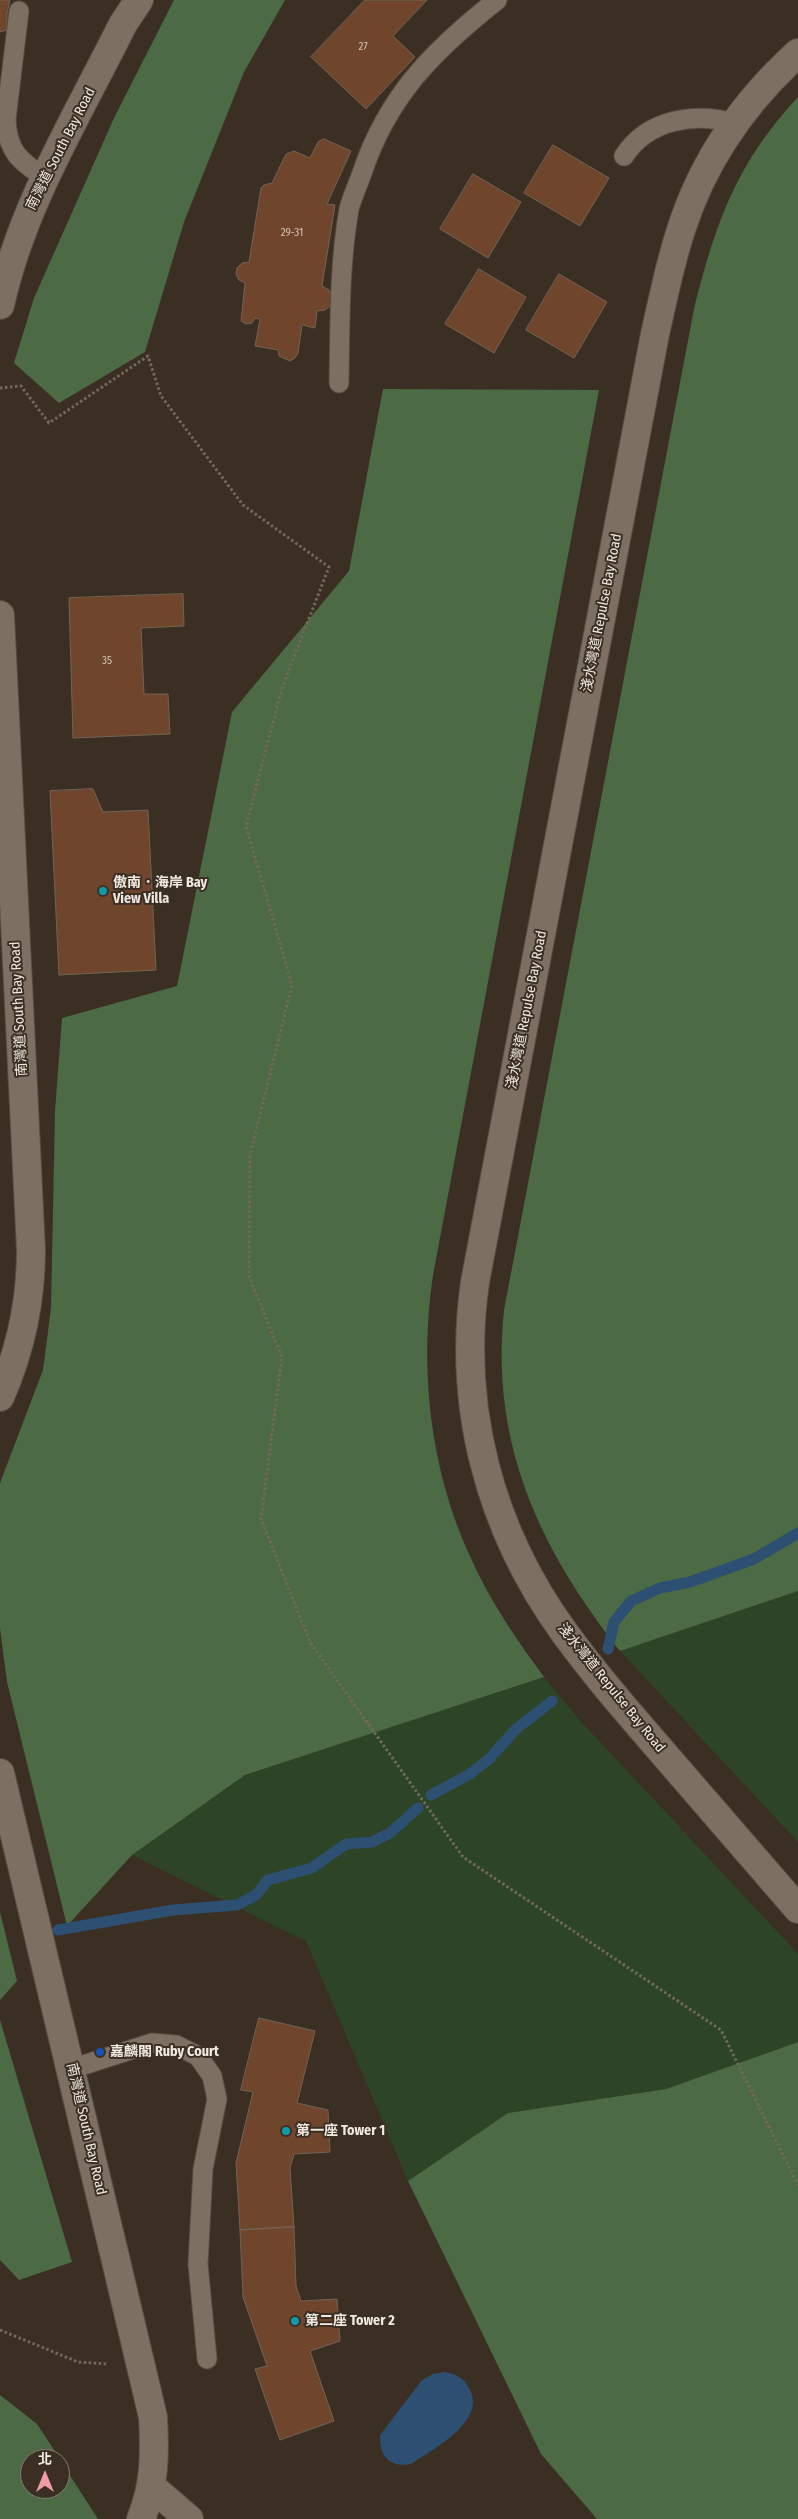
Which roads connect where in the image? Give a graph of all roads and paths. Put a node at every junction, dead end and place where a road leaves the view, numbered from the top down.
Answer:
1 (139, 0) edge
2 (497, 0) edge
3 (19, 11) dead end
4 (798, 53) edge
5 (734, 123) junction
6 (624, 156) dead end
7 (46, 178) junction
8 (0, 305) edge
9 (339, 383) dead end
10 (0, 388) edge
11 (0, 615) edge
12 (0, 1397) edge
13 (0, 1773) edge
14 (798, 1910) edge
15 (71, 2069) junction
16 (798, 2185) edge
17 (0, 2330) edge
18 (140, 2356) junction
19 (207, 2359) dead end
20 (152, 2486) junction
21 (141, 2519) edge
22 (189, 2519) edge

1 - 7 main road, 南灣道 South Bay Road
2 - 9 lane
3 - 7 lane
4 - 5 main road, 淺水灣道 Repulse Bay Road
5 - 6 lane
5 - 14 main road, 淺水灣道 Repulse Bay Road
7 - 8 main road, 南灣道 South Bay Road
10 - 16 path
11 - 12 main road, 南灣道 South Bay Road
13 - 15 main road, 南灣道 South Bay Road
15 - 18 main road, 南灣道 South Bay Road
15 - 19 lane
17 - 18 path
18 - 20 main road, 南灣道 South Bay Road
20 - 21 main road, 南灣道 South Bay Road
20 - 22 main road

